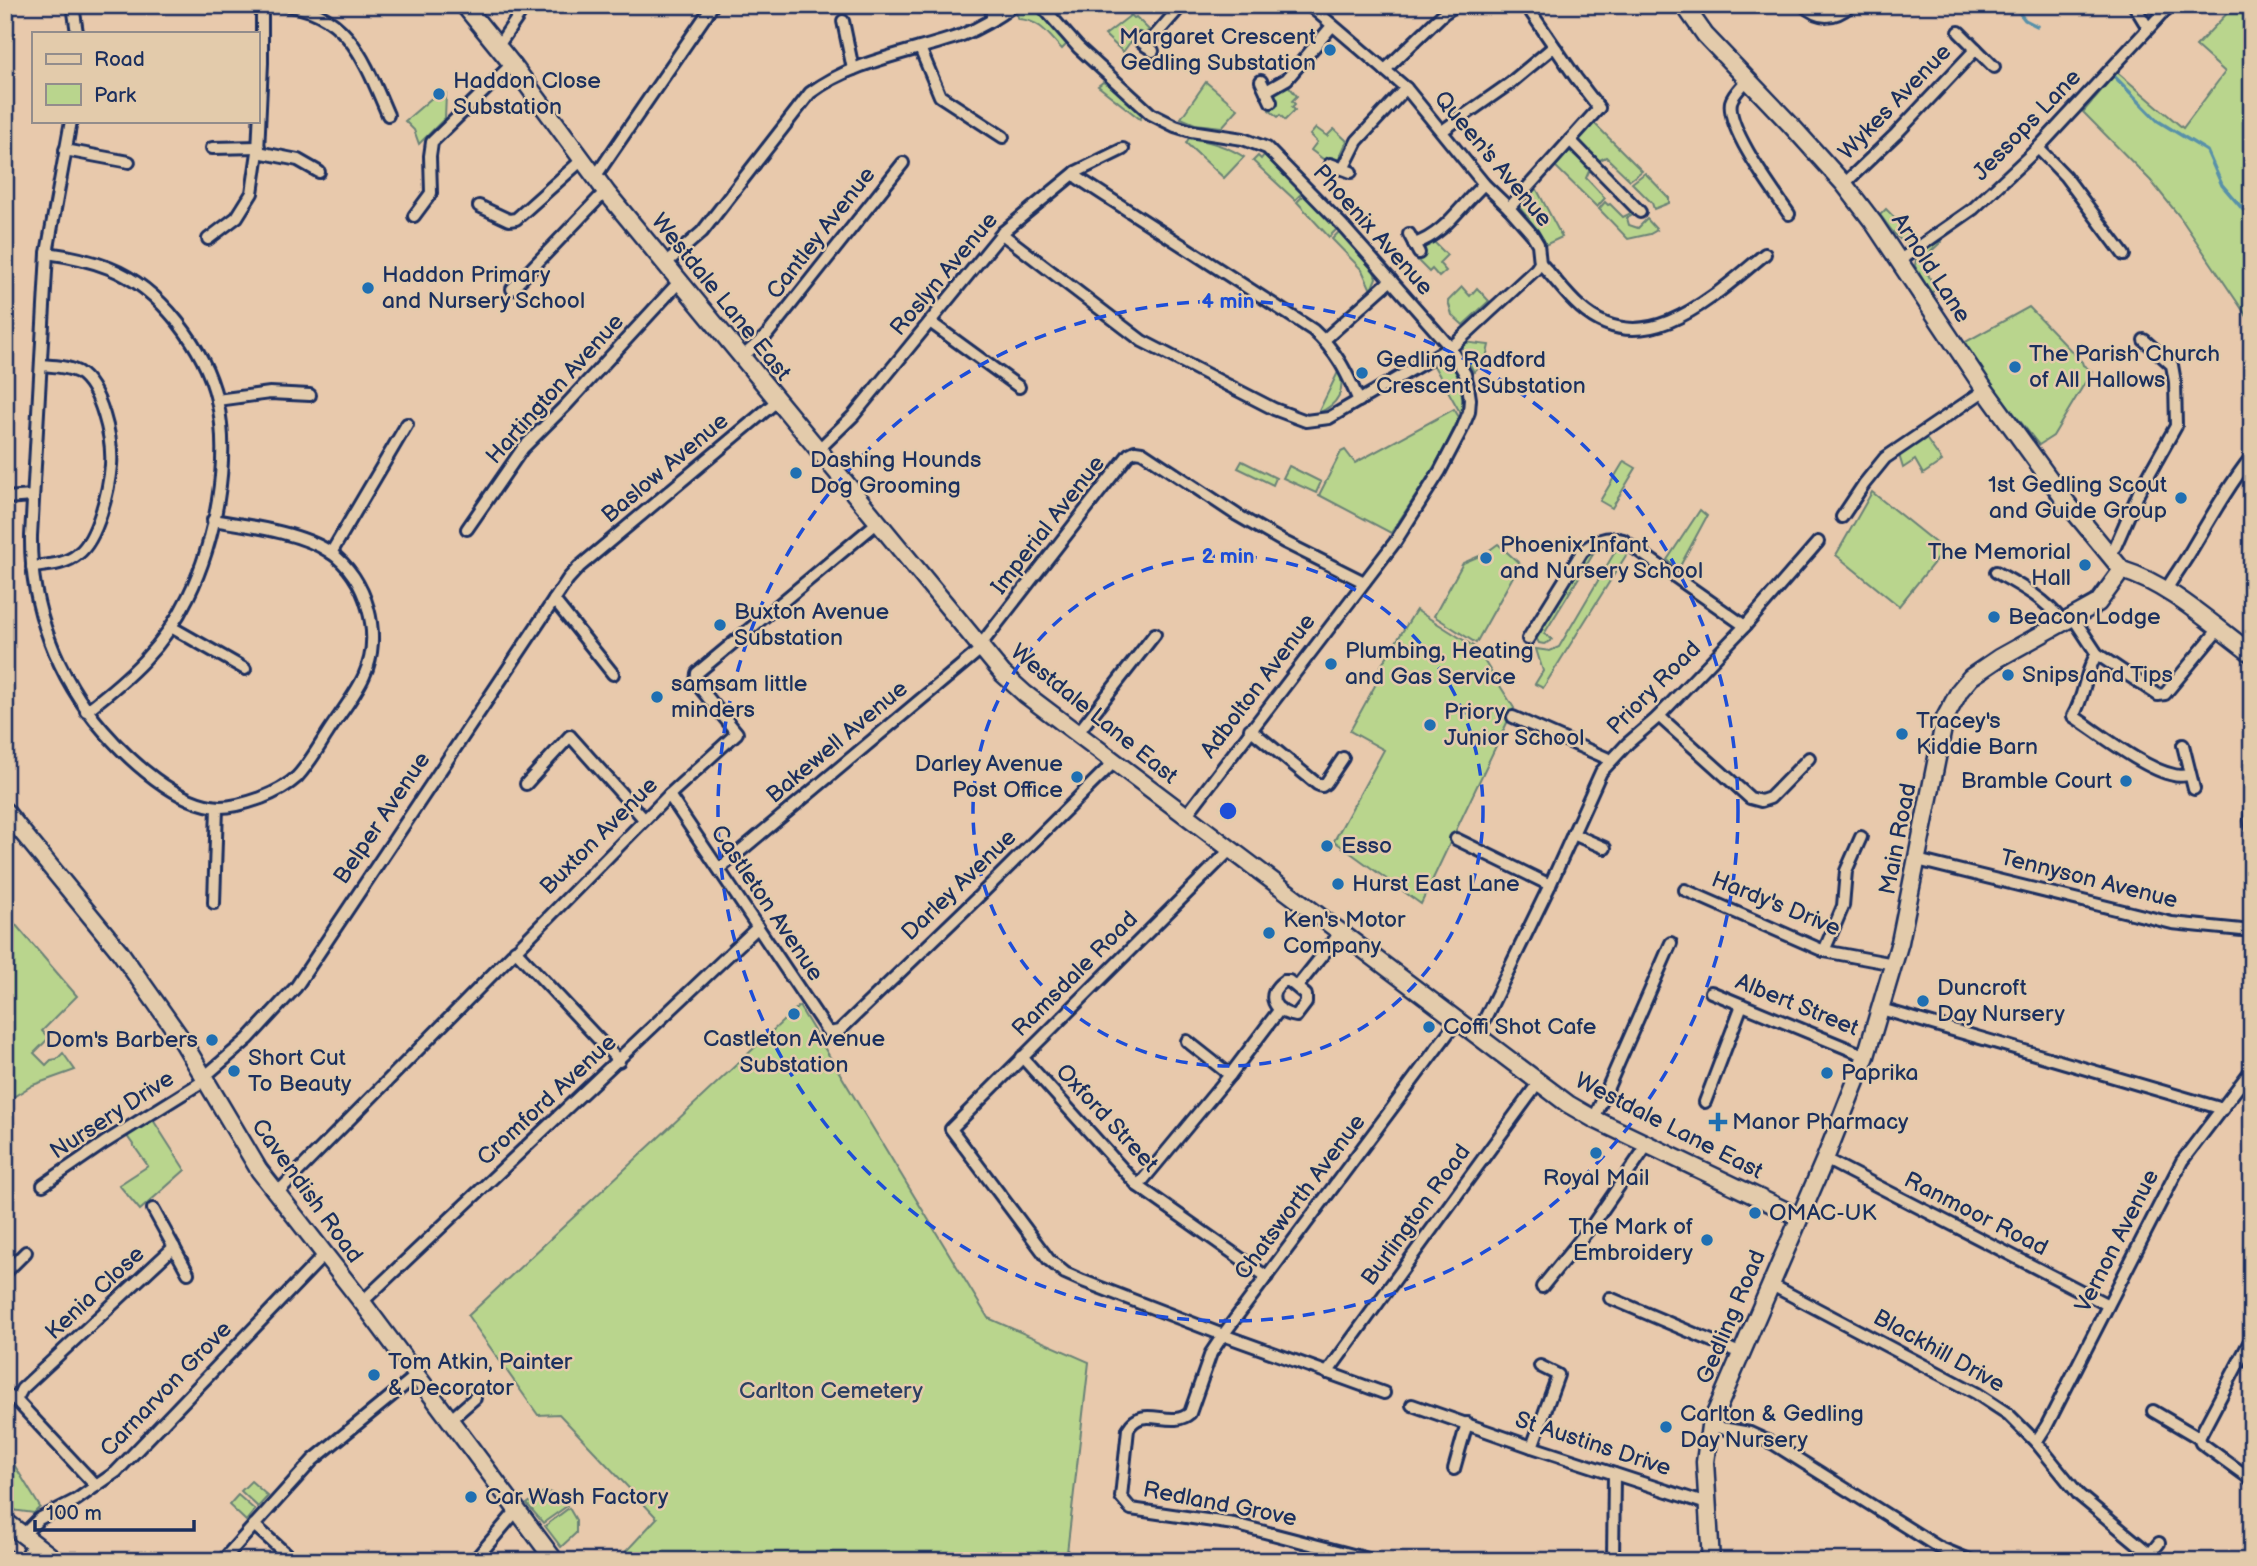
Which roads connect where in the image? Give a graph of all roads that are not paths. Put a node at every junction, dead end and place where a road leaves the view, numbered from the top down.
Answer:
1 (73, 5) edge
2 (262, 5) edge
3 (282, 5) edge
4 (464, 5) edge
5 (526, 5) edge
6 (713, 5) edge
7 (988, 5) edge
8 (1014, 5) edge
9 (1041, 5) edge
10 (1182, 5) edge
11 (1309, 5) edge
12 (1455, 5) edge
13 (1526, 5) edge
14 (1684, 5) edge
15 (1803, 5) edge
16 (1851, 5) edge
17 (2134, 5) edge
18 (2170, 5) edge
19 (992, 20) junction
20 (843, 21) dead end
21 (1332, 26) junction
22 (2148, 28) junction
23 (77, 32) edge
24 (1959, 32) dead end
25 (498, 46) junction
26 (1146, 46) dead end
27 (919, 48) junction
28 (1556, 49) junction
29 (1976, 49) junction
30 (260, 63) edge
31 (512, 64) junction
32 (1994, 68) dead end
33 (853, 69) junction
34 (1385, 71) junction
35 (1747, 80) junction
36 (1406, 88) junction
37 (1271, 102) dead end
38 (388, 115) dead end
39 (71, 122) edge
40 (1442, 131) junction
41 (1003, 136) dead end
42 (1570, 140) junction
43 (212, 148) dead end
44 (2038, 148) junction
45 (1123, 149) dead end
46 (65, 150) junction
47 (259, 150) junction
48 (583, 159) junction
49 (130, 162) dead end
50 (903, 163) dead end
51 (1330, 164) dead end
52 (319, 172) dead end
53 (1076, 172) junction
54 (595, 177) junction
55 (1484, 184) junction
56 (1844, 184) junction
57 (607, 193) junction
58 (479, 206) dead end
59 (1509, 208) junction
60 (1640, 212) dead end
61 (1789, 214) dead end
62 (414, 216) dead end
63 (1003, 232) junction
64 (208, 239) dead end
65 (1414, 244) dead end
66 (2117, 252) dead end
67 (47, 253) junction
68 (1765, 254) dead end
69 (1900, 260) junction
70 (665, 264) junction
71 (1540, 264) junction
72 (1391, 280) junction
73 (680, 282) junction
74 (512, 289) dead end
75 (930, 322) junction
76 (1324, 340) junction
77 (2144, 340) dead end
78 (1449, 346) junction
79 (742, 357) junction
80 (41, 365) junction
81 (1019, 387) dead end
82 (1984, 390) junction
83 (310, 395) dead end
84 (217, 400) junction
85 (777, 401) junction
86 (1359, 401) junction
87 (407, 424) dead end
88 (818, 450) junction
89 (2252, 456) edge
90 (33, 496) junction
91 (5, 498) edge
92 (1842, 517) dead end
93 (213, 520) junction
94 (878, 522) junction
95 (467, 529) dead end
96 (1818, 542) dead end
97 (331, 553) junction
98 (2108, 553) junction
99 (32, 567) junction
100 (579, 568) joint
101 (2122, 570) junction
102 (1996, 572) dead end
103 (1364, 582) junction
104 (2166, 590) junction
105 (554, 600) junction
106 (2067, 619) junction
107 (1745, 626) junction
108 (171, 627) junction
109 (2218, 629) junction
110 (1155, 634) dead end
111 (1528, 639) dead end
112 (980, 648) junction
113 (2097, 654) junction
114 (2252, 654) edge
115 (245, 669) dead end
116 (613, 674) dead end
117 (86, 711) junction
118 (1513, 717) dead end
119 (1657, 718) junction
120 (1250, 729) junction
121 (1077, 734) junction
122 (2183, 745) dead end
123 (1343, 758) dead end
124 (1809, 758) dead end
125 (1611, 760) junction
126 (1114, 762) junction
127 (2190, 775) junction
128 (526, 784) dead end
129 (2194, 789) dead end
130 (669, 795) junction
131 (2252, 806) edge
132 (217, 807) junction
133 (5, 811) edge
134 (1185, 817) junction
135 (644, 820) junction
136 (2252, 831) edge
137 (1573, 834) junction
138 (1861, 837) dead end
139 (1456, 839) dead end
140 (1605, 848) dead end
141 (1230, 850) junction
142 (1917, 860) junction
143 (720, 868) junction
144 (1550, 885) junction
145 (1685, 890) dead end
146 (214, 903) dead end
147 (758, 927) junction
148 (2252, 931) edge
149 (1340, 933) junction
150 (1671, 943) dead end
151 (514, 950) junction
152 (1824, 951) junction
153 (1894, 964) junction
154 (1297, 988) junction
155 (1711, 992) dead end
156 (1742, 1005) junction
157 (1280, 1009) junction
158 (1881, 1009) junction
159 (1457, 1021) junction
160 (830, 1033) joint
161 (1477, 1035) junction
162 (1187, 1041) dead end
163 (1866, 1056) junction
164 (1022, 1057) junction
165 (619, 1061) junction
166 (2252, 1069) edge
167 (1230, 1075) junction
168 (204, 1079) junction
169 (1539, 1082) junction
170 (1704, 1102) dead end
171 (2223, 1109) junction
172 (1594, 1119) junction
173 (1648, 1144) junction
174 (1825, 1159) junction
175 (43, 1185) dead end
176 (1138, 1186) junction
177 (276, 1194) junction
178 (153, 1209) dead end
179 (1799, 1217) junction
180 (174, 1247) junction
181 (26, 1252) dead end
182 (324, 1255) junction
183 (5, 1273) edge
184 (188, 1273) dead end
185 (1266, 1277) junction
186 (1770, 1284) junction
187 (1542, 1287) dead end
188 (1610, 1298) dead end
189 (362, 1302) junction
190 (2108, 1305) junction
191 (1223, 1335) junction
192 (2252, 1337) edge
193 (1740, 1353) junction
194 (1540, 1366) dead end
195 (1327, 1373) junction
196 (417, 1376) junction
197 (1384, 1393) dead end
198 (5, 1394) edge
199 (475, 1398) dead end
200 (16, 1400) junction
201 (1412, 1405) dead end
202 (1193, 1407) joint
203 (2153, 1411) dead end
204 (450, 1420) junction
205 (1467, 1423) junction
206 (1710, 1426) junction
207 (2199, 1438) junction
208 (2035, 1441) junction
209 (1532, 1447) junction
210 (1454, 1469) dead end
211 (1614, 1474) junction
212 (2252, 1480) edge
213 (96, 1486) junction
214 (1707, 1504) junction
215 (517, 1510) junction
216 (5, 1521) edge
217 (254, 1525) junction
218 (28, 1539) junction
219 (2159, 1543) dead end
220 (5, 1555) edge
221 (1613, 1560) edge
222 (13, 1561) edge
223 (24, 1561) edge
224 (57, 1561) edge
225 (222, 1561) edge
226 (294, 1561) edge
227 (474, 1561) edge
228 (555, 1561) edge
229 (1376, 1561) edge
230 (1711, 1561) edge
231 (1972, 1561) edge

1 - 23 street
2 - 30 street
3 - 38 street
4 - 25 street, Westdale Lane East
5 - 25 street
6 - 54 street
7 - 19 street
8 - 19 street
9 - 72 street, Phoenix Avenue
10 - 26 street
11 - 21 street, Queen's Avenue
12 - 34 street
13 - 28 street
14 - 35 street, Arnold Lane
15 - 16 street
17 - 22 street
18 - 22 street, Jessops Lane
19 - 27 street
20 - 33 street
21 - 34 street, Queen's Avenue
21 - 37 street
22 - 44 street, Jessops Lane
24 - 29 street, Wykes Avenue
25 - 31 street, Westdale Lane East
27 - 33 street
27 - 41 street
28 - 40 street
28 - 42 street
29 - 32 street, Wykes Avenue
29 - 56 street, Wykes Avenue
30 - 47 street
31 - 48 street, Westdale Lane East
31 - 62 street
33 - 70 street
34 - 36 street, Queen's Avenue
35 - 56 street, Arnold Lane
35 - 61 street
36 - 40 street, Queen's Avenue
36 - 51 street
39 - 46 street
40 - 55 street, Queen's Avenue
42 - 59 street
42 - 60 street
43 - 47 street
44 - 66 street
44 - 69 street, Jessops Lane
45 - 53 street, Roslyn Avenue
46 - 49 street
46 - 67 street
47 - 52 street
47 - 64 street
48 - 54 street, Westdale Lane East
48 - 58 street
50 - 79 street, Cantley Avenue
53 - 63 street, Roslyn Avenue
53 - 76 street
54 - 57 street, Westdale Lane East
55 - 59 street, Queen's Avenue
55 - 65 street
56 - 69 street, Arnold Lane
57 - 70 street, Westdale Lane East
57 - 74 street
59 - 71 street, Queen's Avenue
63 - 75 street, Roslyn Avenue
63 - 86 street, Queen's Avenue
67 - 80 street
67 - 84 street
68 - 71 street
69 - 82 street, Arnold Lane
70 - 73 street, Westdale Lane East
71 - 78 street, Queen's Avenue
72 - 76 street
72 - 78 street, Phoenix Avenue
73 - 79 street, Westdale Lane East
73 - 95 street, Hartington Avenue
75 - 81 street
75 - 88 street, Roslyn Avenue
76 - 86 street
77 - 98 street
78 - 86 street, Queen's Avenue
78 - 103 street, Phoenix Avenue
79 - 85 street, Westdale Lane East
80 - 90 street
80 - 99 street
82 - 92 street
82 - 98 street, Arnold Lane
83 - 84 street
84 - 93 street
85 - 88 street, Westdale Lane East
85 - 100 street, Baslow Avenue
87 - 97 street
88 - 94 street, Westdale Lane East
89 - 104 street
90 - 91 street
90 - 99 street
93 - 97 street
93 - 108 street
94 - 112 street, Westdale Lane East
94 - 130 street, Buxton Avenue
96 - 107 street, Priory Road
97 - 132 street
98 - 101 street, Arnold Lane
99 - 117 street
100 - 105 street, Belper Avenue
101 - 104 street
101 - 106 street, Main Road
102 - 106 street
103 - 112 street, Imperial Avenue
103 - 120 street, Adbolton Avenue
104 - 109 street
105 - 116 street
105 - 168 street, Belper Avenue
106 - 113 street
106 - 142 street, Main Road
107 - 111 street
107 - 119 street, Priory Road
108 - 115 street
108 - 117 street
109 - 113 street
109 - 114 street
110 - 121 street
112 - 121 street, Westdale Lane East
112 - 143 street, Bakewell Avenue
113 - 127 street
117 - 132 street
118 - 125 street
119 - 124 street
119 - 125 street, Priory Road
120 - 123 street
120 - 134 street, Adbolton Avenue
121 - 126 street, Westdale Lane East
122 - 127 street
125 - 137 street, Priory Road
126 - 134 street, Westdale Lane East
126 - 160 street, Darley Avenue
127 - 129 street
128 - 135 street
130 - 135 street, Buxton Avenue
130 - 143 street, Castleton Avenue
131 - 136 street
132 - 146 street
133 - 168 street, Cavendish Road
134 - 141 street, Westdale Lane East
135 - 151 street, Buxton Avenue
137 - 140 street
137 - 144 street, Priory Road
138 - 152 street
139 - 144 street
141 - 149 street, Westdale Lane East
141 - 164 street, Ramsdale Road
142 - 148 street, Tennyson Avenue
142 - 153 street, Main Road
143 - 147 street, Castleton Avenue
144 - 161 street, Priory Road
145 - 152 street, Hardy's Drive
147 - 160 street, Castleton Avenue
147 - 165 street, Cromford Avenue
149 - 154 street
149 - 159 street, Westdale Lane East
150 - 172 street
151 - 165 street
151 - 177 street, Buxton Avenue
152 - 153 street, Hardy's Drive
153 - 158 street, Main Road
154 - 157 street
154 - 157 street
155 - 156 street, Albert Street
156 - 163 street, Albert Street
156 - 170 street
157 - 167 street
158 - 163 street, Main Road
158 - 171 street
159 - 161 street, Westdale Lane East
159 - 185 street, Chatsworth Avenue
161 - 169 street, Westdale Lane East
162 - 167 street
163 - 174 street, Main Road
164 - 176 street, Oxford Street
164 - 191 street, Ramsdale Road
165 - 189 street, Cromford Avenue
166 - 171 street, Vernon Avenue
167 - 176 street
168 - 175 street, Nursery Drive
168 - 177 street, Cavendish Road
169 - 172 street, Westdale Lane East
169 - 195 street, Burlington Road
171 - 190 street, Vernon Avenue
172 - 173 street, Westdale Lane East
173 - 179 street, Westdale Lane East
173 - 187 street
174 - 179 street, Main Road
174 - 190 street, Ranmoor Road
176 - 185 street, Oxford Street
177 - 182 street, Cavendish Road
178 - 180 street, Kenia Close
179 - 186 street, Gedling Road
180 - 184 street, Kenia Close
180 - 200 street, Kenia Close
181 - 183 street
182 - 189 street, Cavendish Road
182 - 213 street, Carnarvon Grove
185 - 191 street, Chatsworth Avenue
186 - 193 street, Gedling Road
186 - 208 street, Blackhill Drive
188 - 193 street
189 - 196 street, Cavendish Road
190 - 208 street, Vernon Avenue
191 - 195 street
191 - 202 street, Chatsworth Avenue
192 - 207 street
193 - 206 street, Gedling Road
194 - 209 street
195 - 197 street
196 - 204 street, Cavendish Road
196 - 217 street
198 - 200 street
199 - 204 street
200 - 213 street
201 - 205 street, St Austins Drive
202 - 229 street, Redland Grove
203 - 207 street
204 - 215 street, Cavendish Road
205 - 209 street, St Austins Drive
205 - 210 street
206 - 214 street, Gedling Road
206 - 231 street
207 - 212 street
208 - 219 street, Blackhill Drive
209 - 211 street, St Austins Drive
211 - 214 street, St Austins Drive
211 - 221 street
213 - 218 street, Carnarvon Grove
214 - 230 street, Gedling Road
215 - 227 street
215 - 228 street, Cavendish Road
216 - 218 street
217 - 225 street
217 - 226 street
218 - 223 street
218 - 224 street
220 - 222 street

